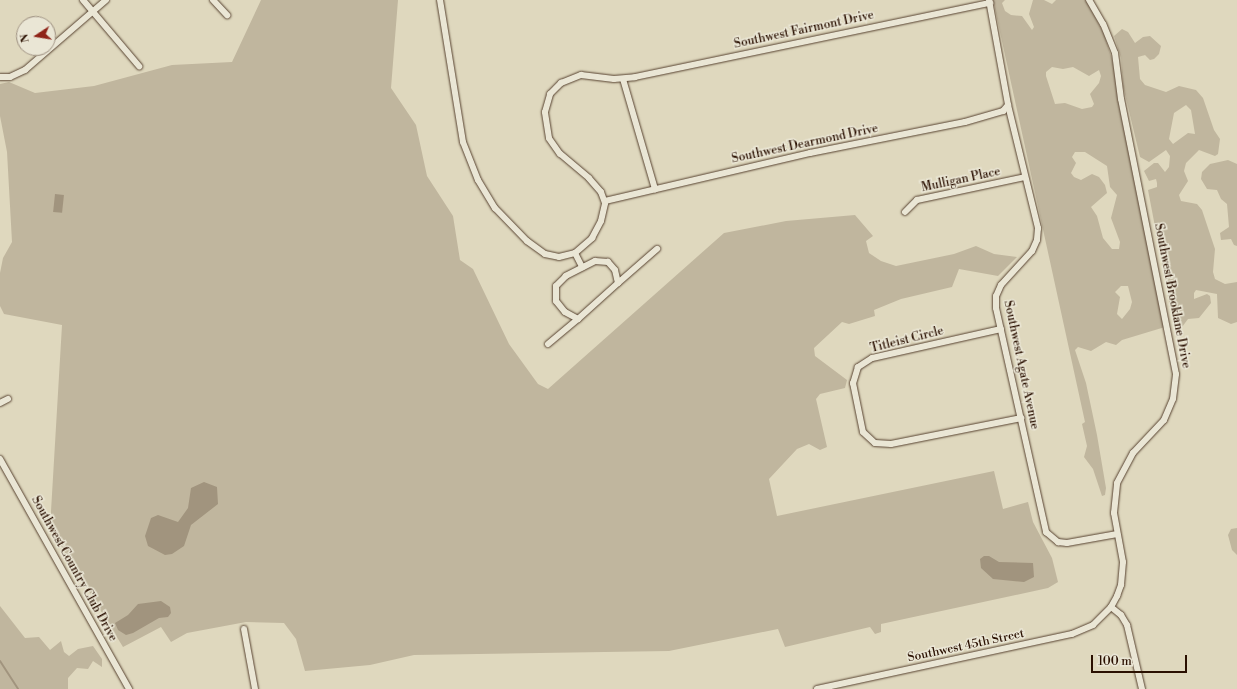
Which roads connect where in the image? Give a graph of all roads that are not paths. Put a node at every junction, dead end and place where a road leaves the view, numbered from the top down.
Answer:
1 (82, 0) edge
2 (106, 0) edge
3 (213, 0) edge
4 (440, 0) edge
5 (1089, 0) edge
6 (990, 2) edge
7 (92, 12) junction
8 (227, 15) dead end
9 (139, 66) dead end
10 (0, 77) edge
11 (623, 79) junction
12 (1008, 105) junction
13 (1025, 177) junction
14 (655, 189) junction
15 (605, 201) junction
16 (905, 212) dead end
17 (657, 249) dead end
18 (575, 253) junction
19 (582, 267) junction
20 (618, 283) junction
21 (578, 319) junction
22 (1000, 329) junction
23 (548, 344) dead end
24 (8, 399) dead end
25 (0, 403) edge
26 (1021, 418) junction
27 (0, 460) edge
28 (1117, 534) junction
29 (1111, 607) junction
30 (244, 629) dead end
31 (129, 689) edge
32 (255, 689) edge
33 (817, 689) edge
34 (1142, 689) edge

1 - 7 street
2 - 7 street
3 - 8 street
4 - 18 street
5 - 28 street, Southwest Brooklane Drive
6 - 11 street, Southwest Fairmont Drive
6 - 12 street, Southwest Agate Avenue
7 - 9 street
7 - 10 street
11 - 14 street
11 - 15 street, Southwest Fairmont Drive
12 - 13 street, Southwest Agate Avenue
12 - 14 street, Southwest Dearmond Drive
13 - 16 street, Mulligan Place
13 - 22 street, Southwest Agate Avenue
14 - 15 street, Southwest Dearmond Drive
15 - 18 street
17 - 20 street
18 - 19 street
19 - 20 street
19 - 21 street
20 - 21 street
21 - 23 street
22 - 26 street, Southwest Agate Avenue
22 - 26 street, Titleist Circle
24 - 25 street
26 - 28 street, Southwest Agate Avenue
27 - 31 street, Southwest Country Club Drive
28 - 29 street, Southwest Brooklane Drive
29 - 33 street, Southwest 45th Street
29 - 34 street
30 - 32 street

